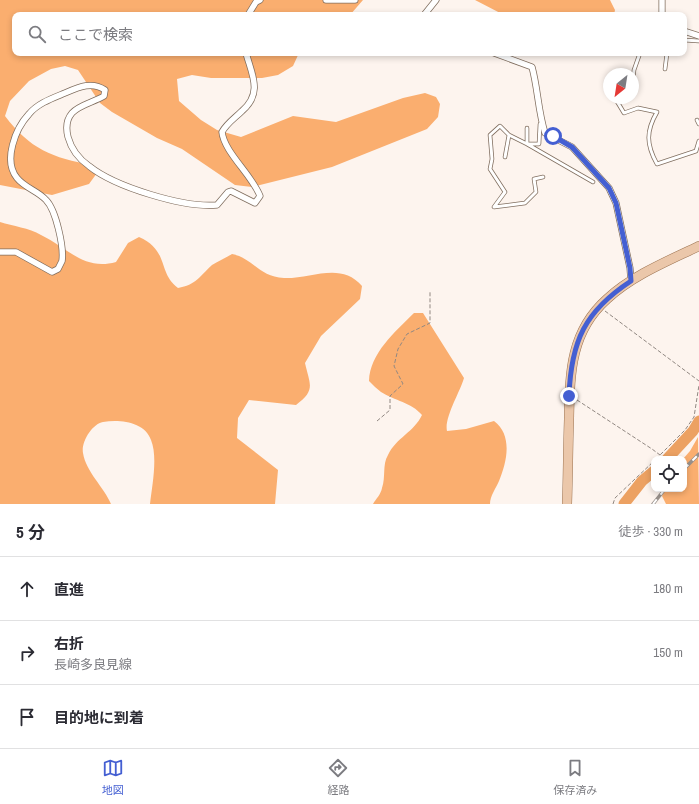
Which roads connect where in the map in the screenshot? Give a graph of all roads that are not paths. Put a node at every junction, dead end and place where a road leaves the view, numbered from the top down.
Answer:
1 (260, 0) edge
2 (326, 0) edge
3 (356, 0) edge
4 (436, 0) edge
5 (662, 0) edge
6 (250, 12) edge
7 (426, 12) edge
8 (662, 12) edge
9 (687, 32) edge
10 (699, 36) edge
11 (687, 40) edge
12 (699, 41) edge
13 (247, 56) edge
14 (502, 56) edge
15 (639, 56) edge
16 (667, 56) edge
17 (635, 68) edge
18 (665, 69) dead end
19 (619, 104) edge
20 (541, 119) junction
21 (527, 128) dead end
22 (509, 135) junction
23 (699, 141) edge
24 (527, 144) junction
25 (505, 157) dead end
26 (543, 177) dead end
27 (593, 182) dead end
28 (699, 246) edge
29 (0, 252) edge
30 (631, 281) junction
31 (567, 504) edge

1 - 6 street
2 - 3 street
4 - 7 street
5 - 8 street
9 - 10 street
11 - 12 lane
13 - 29 street
14 - 20 street
15 - 17 lane
16 - 18 lane
19 - 23 lane
20 - 24 lane
20 - 30 street
21 - 24 lane
22 - 24 lane
22 - 25 lane
22 - 26 lane
24 - 27 lane
28 - 30 main road
30 - 31 main road

